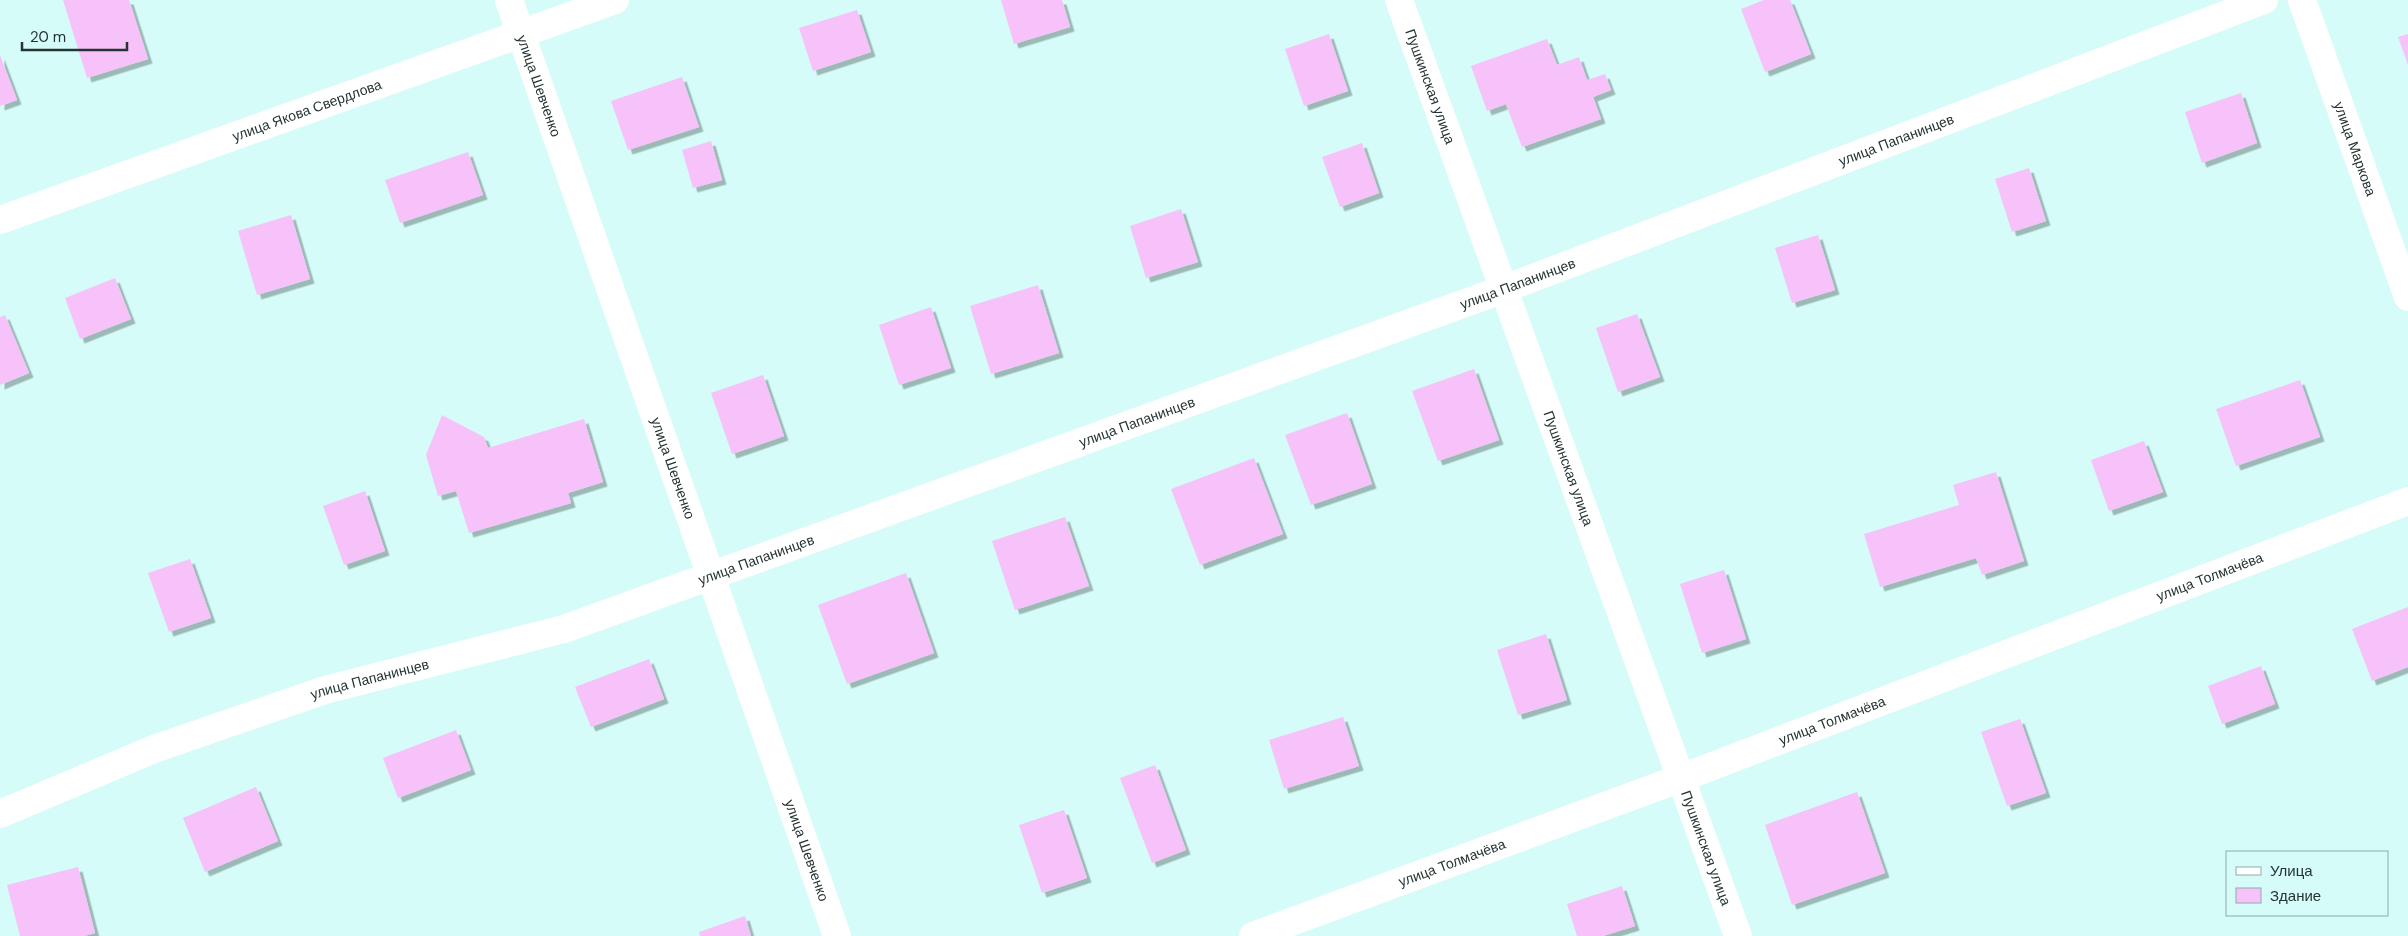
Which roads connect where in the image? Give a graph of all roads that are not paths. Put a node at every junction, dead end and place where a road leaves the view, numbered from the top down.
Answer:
1 (509, 0) edge
2 (615, 0) edge
3 (1399, 0) edge
4 (2264, 0) edge
5 (2302, 0) edge
6 (521, 34) junction
7 (0, 220) edge
8 (1504, 289) junction
9 (2408, 297) edge
10 (2408, 501) edge
11 (710, 575) junction
12 (1681, 778) junction
13 (0, 814) edge
14 (837, 936) edge
15 (1253, 936) edge
16 (1738, 936) edge

1 - 6 street, улица Шевченко
2 - 6 street, улица Якова Свердлова
3 - 8 street, Пушкинская улица
4 - 8 street, улица Папанинцев
5 - 9 street, улица Маркова
6 - 7 street, улица Якова Свердлова
6 - 11 street, улица Шевченко
8 - 11 street, улица Папанинцев
8 - 12 street, Пушкинская улица
10 - 12 street, улица Толмачёва
11 - 13 street, улица Папанинцев
11 - 14 street, улица Шевченко
12 - 15 street, улица Толмачёва
12 - 16 street, Пушкинская улица

